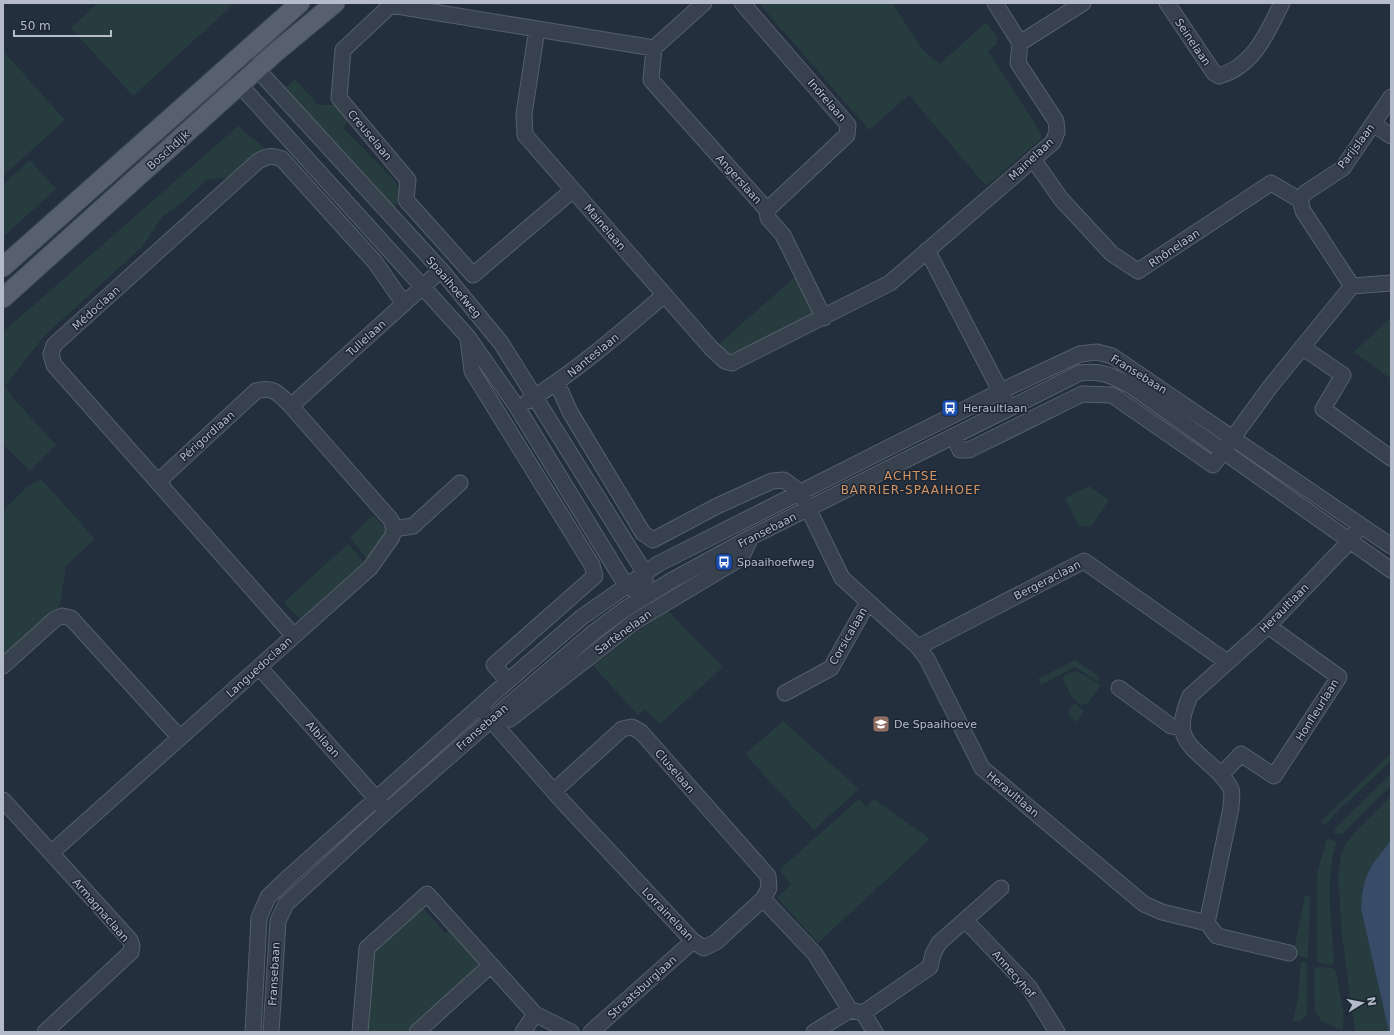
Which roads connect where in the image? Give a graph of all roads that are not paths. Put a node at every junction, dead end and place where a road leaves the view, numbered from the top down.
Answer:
1 (300, 3) edge
2 (335, 3) edge
3 (704, 3) edge
4 (742, 3) edge
5 (995, 3) edge
6 (1083, 3) edge
7 (1167, 3) edge
8 (1282, 3) edge
9 (422, 7) edge
10 (537, 29) junction
11 (1020, 44) junction
12 (654, 48) junction
13 (235, 61) junction
14 (257, 68) junction
15 (240, 85) junction
16 (1391, 97) edge
17 (1373, 124) junction
18 (1391, 136) edge
19 (1033, 160) junction
20 (573, 190) junction
21 (1300, 200) junction
22 (767, 210) junction
23 (927, 250) junction
24 (3, 267) edge
25 (441, 270) junction
26 (1391, 283) edge
27 (1352, 286) junction
28 (423, 287) junction
29 (664, 295) junction
30 (3, 298) edge
31 (404, 304) junction
32 (824, 318) junction
33 (468, 337) junction
34 (1302, 347) junction
35 (557, 383) junction
36 (1001, 391) junction
37 (536, 396) junction
38 (291, 406) junction
39 (517, 407) junction
40 (1009, 408) junction
41 (953, 436) junction
42 (1233, 437) junction
43 (1223, 451) junction
44 (1391, 458) edge
45 (460, 483) dead end
46 (160, 484) junction
47 (800, 492) junction
48 (808, 509) junction
49 (1361, 524) junction
50 (394, 529) junction
51 (751, 537) junction
52 (1350, 540) junction
53 (1391, 546) edge
54 (1391, 570) edge
55 (645, 574) junction
56 (627, 586) junction
57 (645, 596) junction
58 (868, 602) junction
59 (1268, 626) junction
60 (294, 636) junction
61 (918, 646) junction
62 (1227, 662) junction
63 (3, 666) edge
64 (259, 667) junction
65 (508, 681) junction
66 (1119, 688) dead end
67 (785, 693) dead end
68 (480, 707) junction
69 (491, 720) junction
70 (1181, 728) junction
71 (180, 738) junction
72 (1221, 775) junction
73 (554, 791) junction
74 (376, 799) junction
75 (3, 800) edge
76 (387, 811) junction
77 (51, 853) junction
78 (1001, 888) dead end
79 (763, 898) junction
80 (966, 921) junction
81 (1207, 923) junction
82 (693, 941) junction
83 (1289, 953) dead end
84 (491, 965) junction
85 (856, 1011) junction
86 (535, 1014) junction
87 (45, 1032) edge
88 (253, 1032) edge
89 (271, 1032) edge
90 (360, 1032) edge
91 (417, 1032) edge
92 (523, 1032) edge
93 (571, 1032) edge
94 (591, 1032) edge
95 (814, 1032) edge
96 (876, 1032) edge
97 (1057, 1032) edge

1 - 13 main road, Boschdijk
2 - 14 main road, Boschdijk
3 - 12 street
4 - 22 street, Indrelaan
5 - 11 street
6 - 11 street
7 - 8 street, Seinelaan
9 - 10 street, Creuselaan
9 - 20 street, Creuselaan
10 - 12 street
10 - 20 street, Mainelaan
11 - 19 street, Mainelaan
12 - 22 street, Angerslaan
13 - 14 street
13 - 15 street
13 - 24 main road, Boschdijk
14 - 15 main road, Boschdijk
14 - 25 street, Spaaihoefweg
15 - 28 street, Spaaihoefweg
15 - 30 main road, Boschdijk
16 - 17 street, Parijslaan
17 - 18 street
17 - 21 street, Parijslaan
19 - 21 street, Rhônelaan
19 - 23 street, Mainelaan
20 - 29 street, Mainelaan
21 - 27 street
22 - 32 street, Angerslaan
23 - 32 street, Mainelaan
23 - 36 street
25 - 28 street, Tullelaan
25 - 37 street, Spaaihoefweg
26 - 27 street
27 - 34 street
28 - 31 street, Tullelaan
28 - 33 street, Spaaihoefweg
29 - 32 street, Mainelaan
29 - 35 street, Nanteslaan
31 - 38 street, Tullelaan
31 - 46 street, Médoclaan
33 - 39 street, Spaaihoefweg
33 - 65 street
34 - 42 street
34 - 44 street
35 - 37 street, Nanteslaan
35 - 47 street, Fransebaan
36 - 40 street
36 - 42 street, Fransebaan
36 - 47 street, Fransebaan
37 - 39 street, Nanteslaan
37 - 55 street, Spaaihoefweg
38 - 46 street, Périgordlaan
38 - 50 street, Périgordlaan
39 - 56 street, Spaaihoefweg
40 - 41 street, Fransebaan
40 - 43 street, Fransebaan
41 - 43 street
41 - 48 street, Fransebaan
42 - 43 street
42 - 49 street, Fransebaan
43 - 52 street, Fransebaan
45 - 50 street
46 - 60 street
47 - 48 street, Fransebaan
47 - 55 street, Fransebaan
48 - 51 street, Fransebaan
48 - 58 street, Heraultlaan
49 - 52 street, Heraultlaan
49 - 53 street, Fransebaan
50 - 60 street, Languedoclaan
51 - 57 street, Fransebaan
51 - 69 street, Sartènelaan
52 - 54 street, Fransebaan
52 - 59 street, Heraultlaan
55 - 56 street, Fransebaan
55 - 57 street
56 - 57 street, Spaaihoefweg
56 - 65 street, Fransebaan
57 - 69 street, Fransebaan
58 - 61 street, Heraultlaan
58 - 67 street, Corsicalaan
59 - 62 street, Heraultlaan
59 - 72 street, Honfleurlaan
60 - 64 street, Languedoclaan
61 - 62 street, Bergeraclaan
61 - 81 street, Heraultlaan
62 - 70 street, Heraultlaan
63 - 71 street
64 - 71 street, Languedoclaan
64 - 74 street, Albilaan
65 - 68 street, Fransebaan
66 - 70 street
68 - 69 street, Lorrainelaan
68 - 74 street, Fransebaan
69 - 73 street, Lorrainelaan
69 - 76 street, Fransebaan
70 - 72 street
71 - 77 street, Languedoclaan
72 - 81 street
73 - 79 street, Cluselaan
73 - 82 street, Lorrainelaan
74 - 76 street, Albilaan
74 - 88 street, Fransebaan
75 - 77 street, Armagnaclaan
76 - 89 street, Fransebaan
77 - 87 street, Armagnaclaan
78 - 80 street
79 - 82 street, Lorrainelaan
79 - 85 street
80 - 85 street
80 - 97 street, Annecyhof
81 - 83 street
82 - 94 street, Straatsburglaan
84 - 86 street
84 - 90 street
84 - 91 street
85 - 95 street
85 - 96 street
86 - 92 street
86 - 93 street

